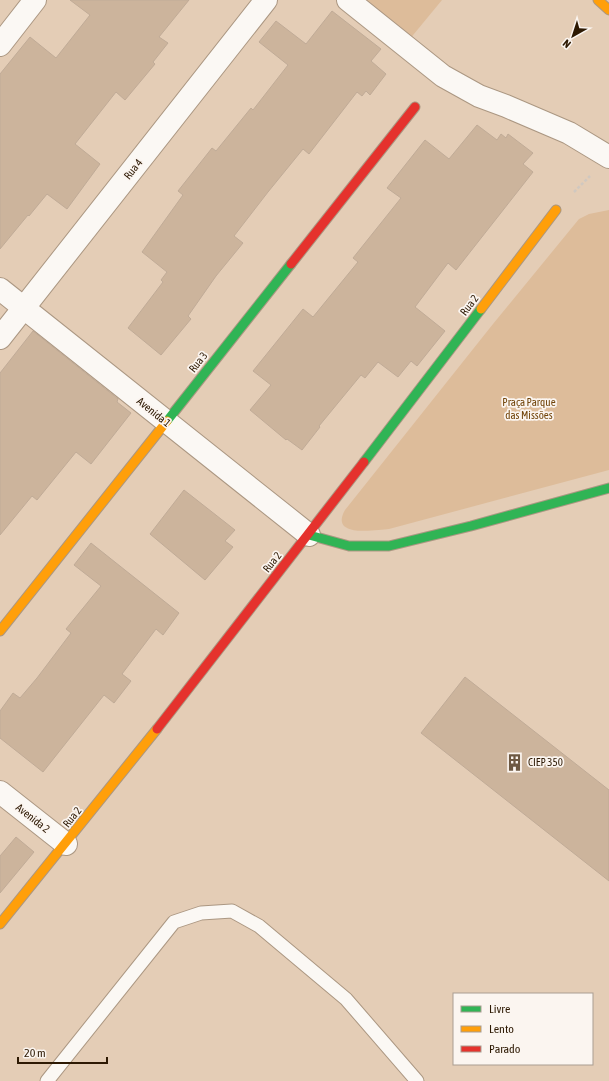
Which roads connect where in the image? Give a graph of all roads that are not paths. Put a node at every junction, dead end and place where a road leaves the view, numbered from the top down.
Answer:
1 (35, 0) edge
2 (266, 0) edge
3 (348, 0) edge
4 (598, 0) edge
5 (609, 10) edge
6 (0, 45) edge
7 (415, 107) dead end
8 (609, 157) edge
9 (556, 210) road end
10 (0, 289) edge
11 (24, 308) junction
12 (0, 338) edge
13 (166, 421) junction
14 (609, 488) edge
15 (309, 535) junction
16 (0, 632) edge
17 (0, 792) edge
18 (66, 844) junction
19 (0, 924) edge
20 (48, 1081) edge
21 (418, 1081) edge

1 - 6 street
2 - 11 street, Rua 4
3 - 8 street
4 - 5 main road
7 - 13 main road, Rua 3
9 - 15 main road, Rua 2
10 - 11 street, Avenida 1
11 - 12 street, Rua 4
11 - 13 street, Avenida 1
13 - 15 street, Avenida 1
13 - 16 main road, Rua 3
14 - 15 main road
15 - 18 main road, Rua 2
17 - 18 street, Avenida 2
18 - 19 main road, Rua 2
20 - 21 lane

